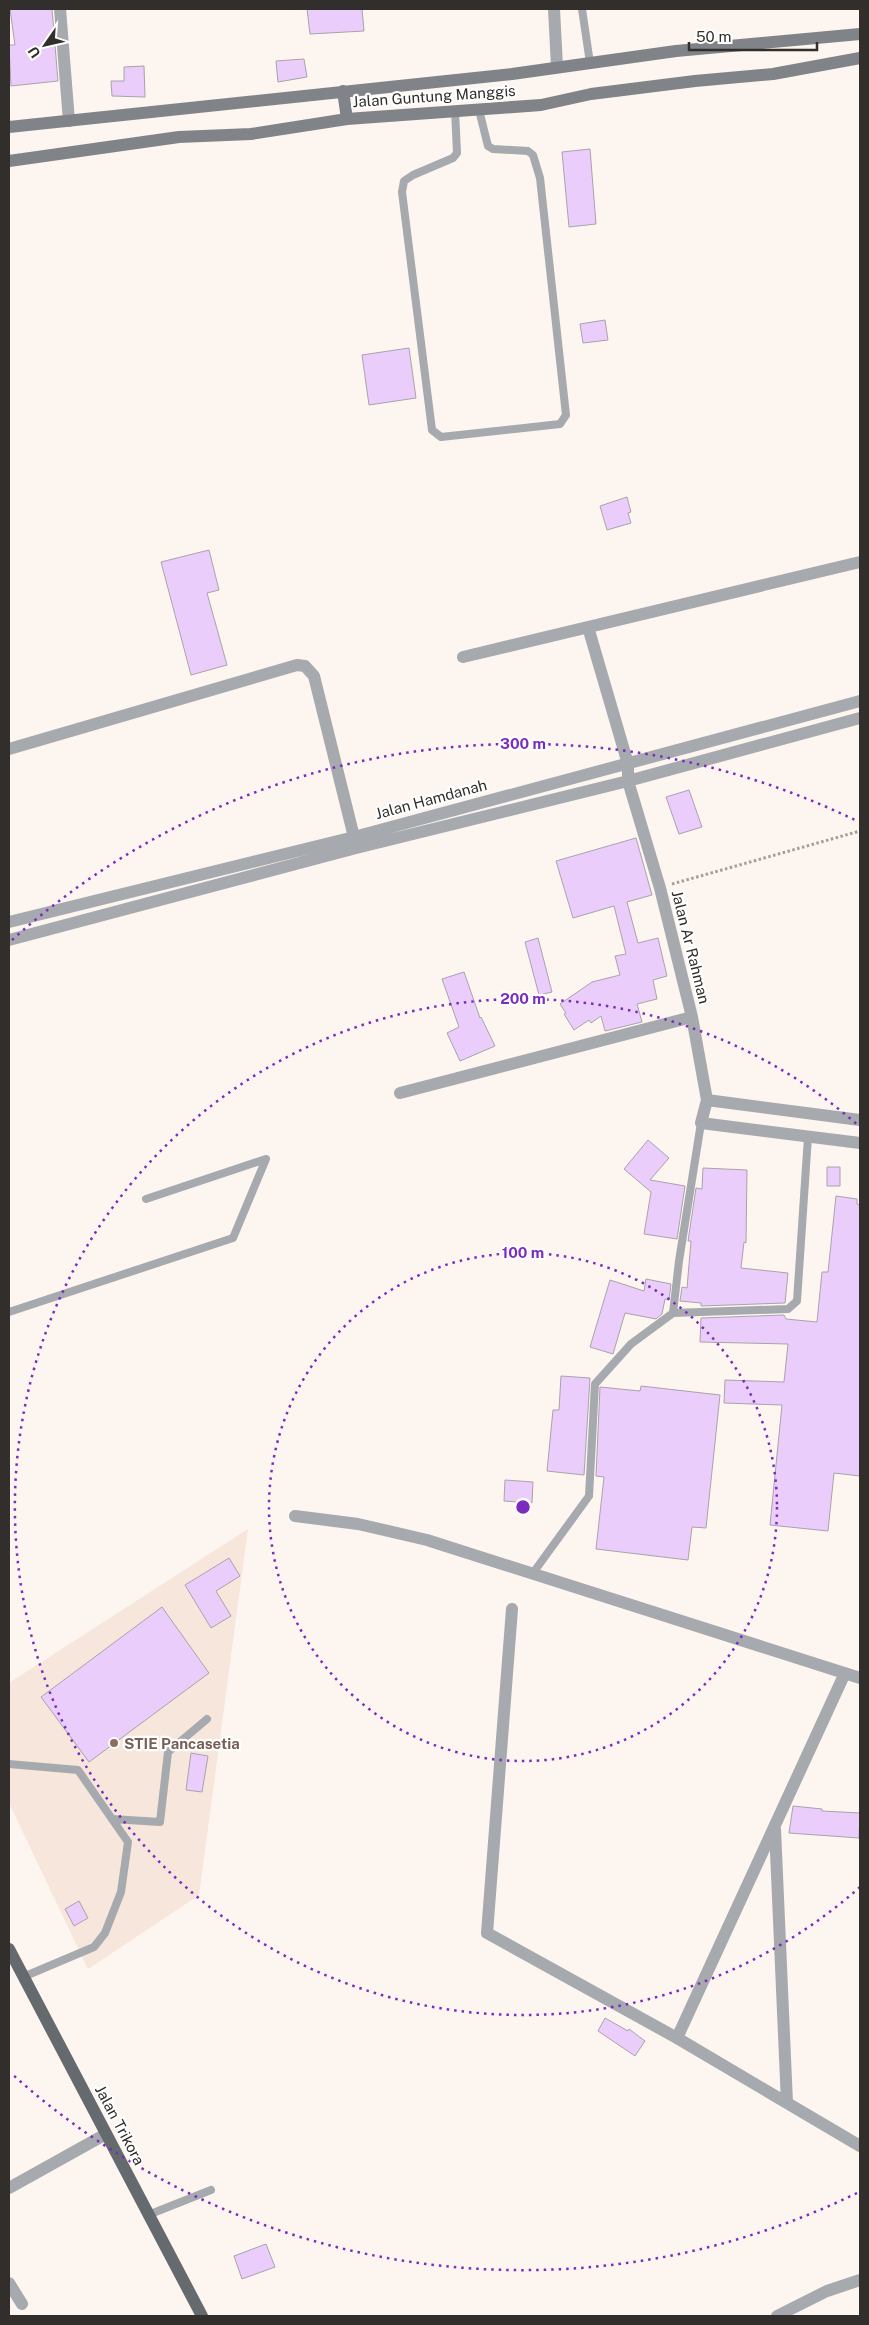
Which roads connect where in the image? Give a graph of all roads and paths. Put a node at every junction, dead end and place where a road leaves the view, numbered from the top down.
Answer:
1 (60, 9) edge
2 (554, 9) edge
3 (582, 9) edge
4 (860, 34) edge
5 (860, 58) edge
6 (590, 63) junction
7 (557, 67) junction
8 (343, 91) junction
9 (455, 110) junction
10 (479, 110) junction
11 (347, 119) junction
12 (69, 121) junction
13 (9, 127) edge
14 (9, 161) edge
15 (860, 562) edge
16 (588, 627) junction
17 (463, 657) dead end
18 (860, 701) edge
19 (860, 718) edge
20 (9, 749) edge
21 (628, 764) junction
22 (628, 781) junction
23 (860, 831) edge
24 (354, 837) junction
25 (660, 888) junction
26 (9, 922) edge
27 (9, 940) edge
28 (692, 1017) junction
29 (400, 1093) dead end
30 (708, 1100) junction
31 (857, 1119) edge
32 (701, 1123) junction
33 (808, 1136) junction
34 (858, 1143) edge
35 (146, 1199) dead end
36 (9, 1312) edge
37 (673, 1313) junction
38 (295, 1516) dead end
39 (534, 1573) junction
40 (512, 1609) dead end
41 (845, 1673) junction
42 (860, 1678) edge
43 (207, 1719) dead end
44 (9, 1764) edge
45 (112, 1819) junction
46 (775, 1826) junction
47 (9, 1949) edge
48 (23, 1977) junction
49 (677, 2038) junction
50 (787, 2103) junction
51 (106, 2134) junction
52 (860, 2146) edge
53 (9, 2188) edge
54 (211, 2190) dead end
55 (148, 2215) junction
56 (860, 2280) edge
57 (9, 2283) edge
58 (22, 2304) dead end
59 (202, 2316) edge
60 (777, 2316) edge

1 - 12 street
2 - 7 street
3 - 6 lane
4 - 6 street, Jalan Guntung Manggis
5 - 10 street, Jalan Guntung Manggis
6 - 7 street, Jalan Guntung Manggis
7 - 8 street, Jalan Guntung Manggis
8 - 11 street
8 - 12 street, Jalan Guntung Manggis
9 - 10 street, Jalan Guntung Manggis
9 - 10 lane
9 - 11 street, Jalan Guntung Manggis
11 - 14 street, Jalan Guntung Manggis
12 - 13 street, Jalan Guntung Manggis
15 - 16 street
16 - 17 street
16 - 21 street, Jalan Ar Rahman
18 - 21 street, Jalan Hamdanah
19 - 22 street, Jalan Hamdanah
20 - 24 street
21 - 22 street, Jalan Ar Rahman
21 - 24 street, Jalan Hamdanah
22 - 25 street, Jalan Ar Rahman
22 - 27 street, Jalan Hamdanah
23 - 25 path
24 - 26 street, Jalan Hamdanah
25 - 28 street, Jalan Ar Rahman
28 - 29 street
28 - 30 street, Jalan Ar Rahman
30 - 31 street
30 - 32 street, Jalan Ar Rahman
31 - 34 street
32 - 33 street
32 - 37 lane
33 - 34 street
33 - 37 lane
35 - 36 lane
37 - 39 lane
38 - 39 street
39 - 41 street
40 - 49 street
41 - 42 street
41 - 46 street
43 - 45 lane
44 - 45 lane
45 - 48 lane
46 - 49 street
46 - 50 street
47 - 48 main road, Jalan Trikora
48 - 51 main road, Jalan Trikora
49 - 50 street
50 - 52 street
51 - 53 street
51 - 55 main road, Jalan Trikora
54 - 55 lane
55 - 59 main road, Jalan Trikora
56 - 60 street
57 - 58 street

